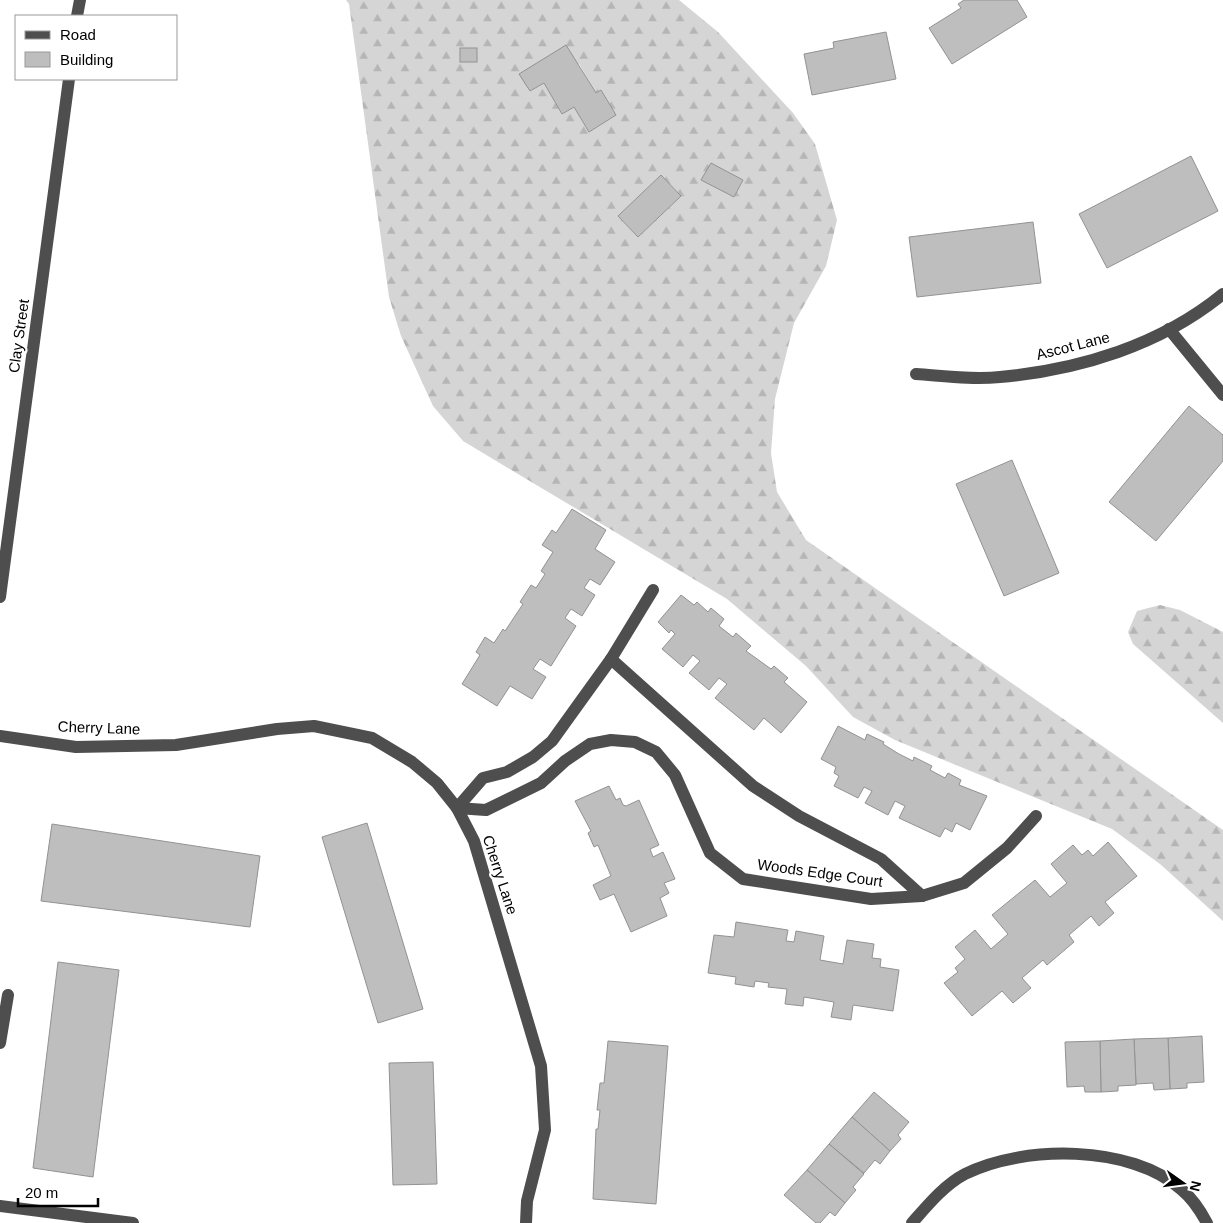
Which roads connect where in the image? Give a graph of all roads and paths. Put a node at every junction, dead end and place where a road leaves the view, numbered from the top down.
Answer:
1 (80, 0) edge
2 (78, 15) edge
3 (69, 80) edge
4 (1223, 294) edge
5 (1169, 329) junction
6 (916, 374) dead end
7 (1223, 394) edge
8 (653, 590) dead end
9 (0, 597) edge
10 (611, 659) junction
11 (0, 736) edge
12 (457, 808) junction
13 (1036, 816) dead end
14 (922, 896) junction
15 (8, 994) dead end
16 (0, 1043) edge
17 (0, 1206) edge
18 (133, 1223) edge
19 (526, 1223) edge
20 (912, 1223) edge
21 (1207, 1223) edge

1 - 2 street
3 - 9 street, Clay Street
4 - 5 street, Ascot Lane
5 - 6 street, Ascot Lane
5 - 7 street
8 - 10 street
10 - 12 street
10 - 14 street, Woods Edge Court
11 - 12 street, Cherry Lane
12 - 14 street, Woods Edge Court
12 - 19 street, Cherry Lane
13 - 14 street, Woods Edge Court
15 - 16 street
17 - 18 street
20 - 21 street

